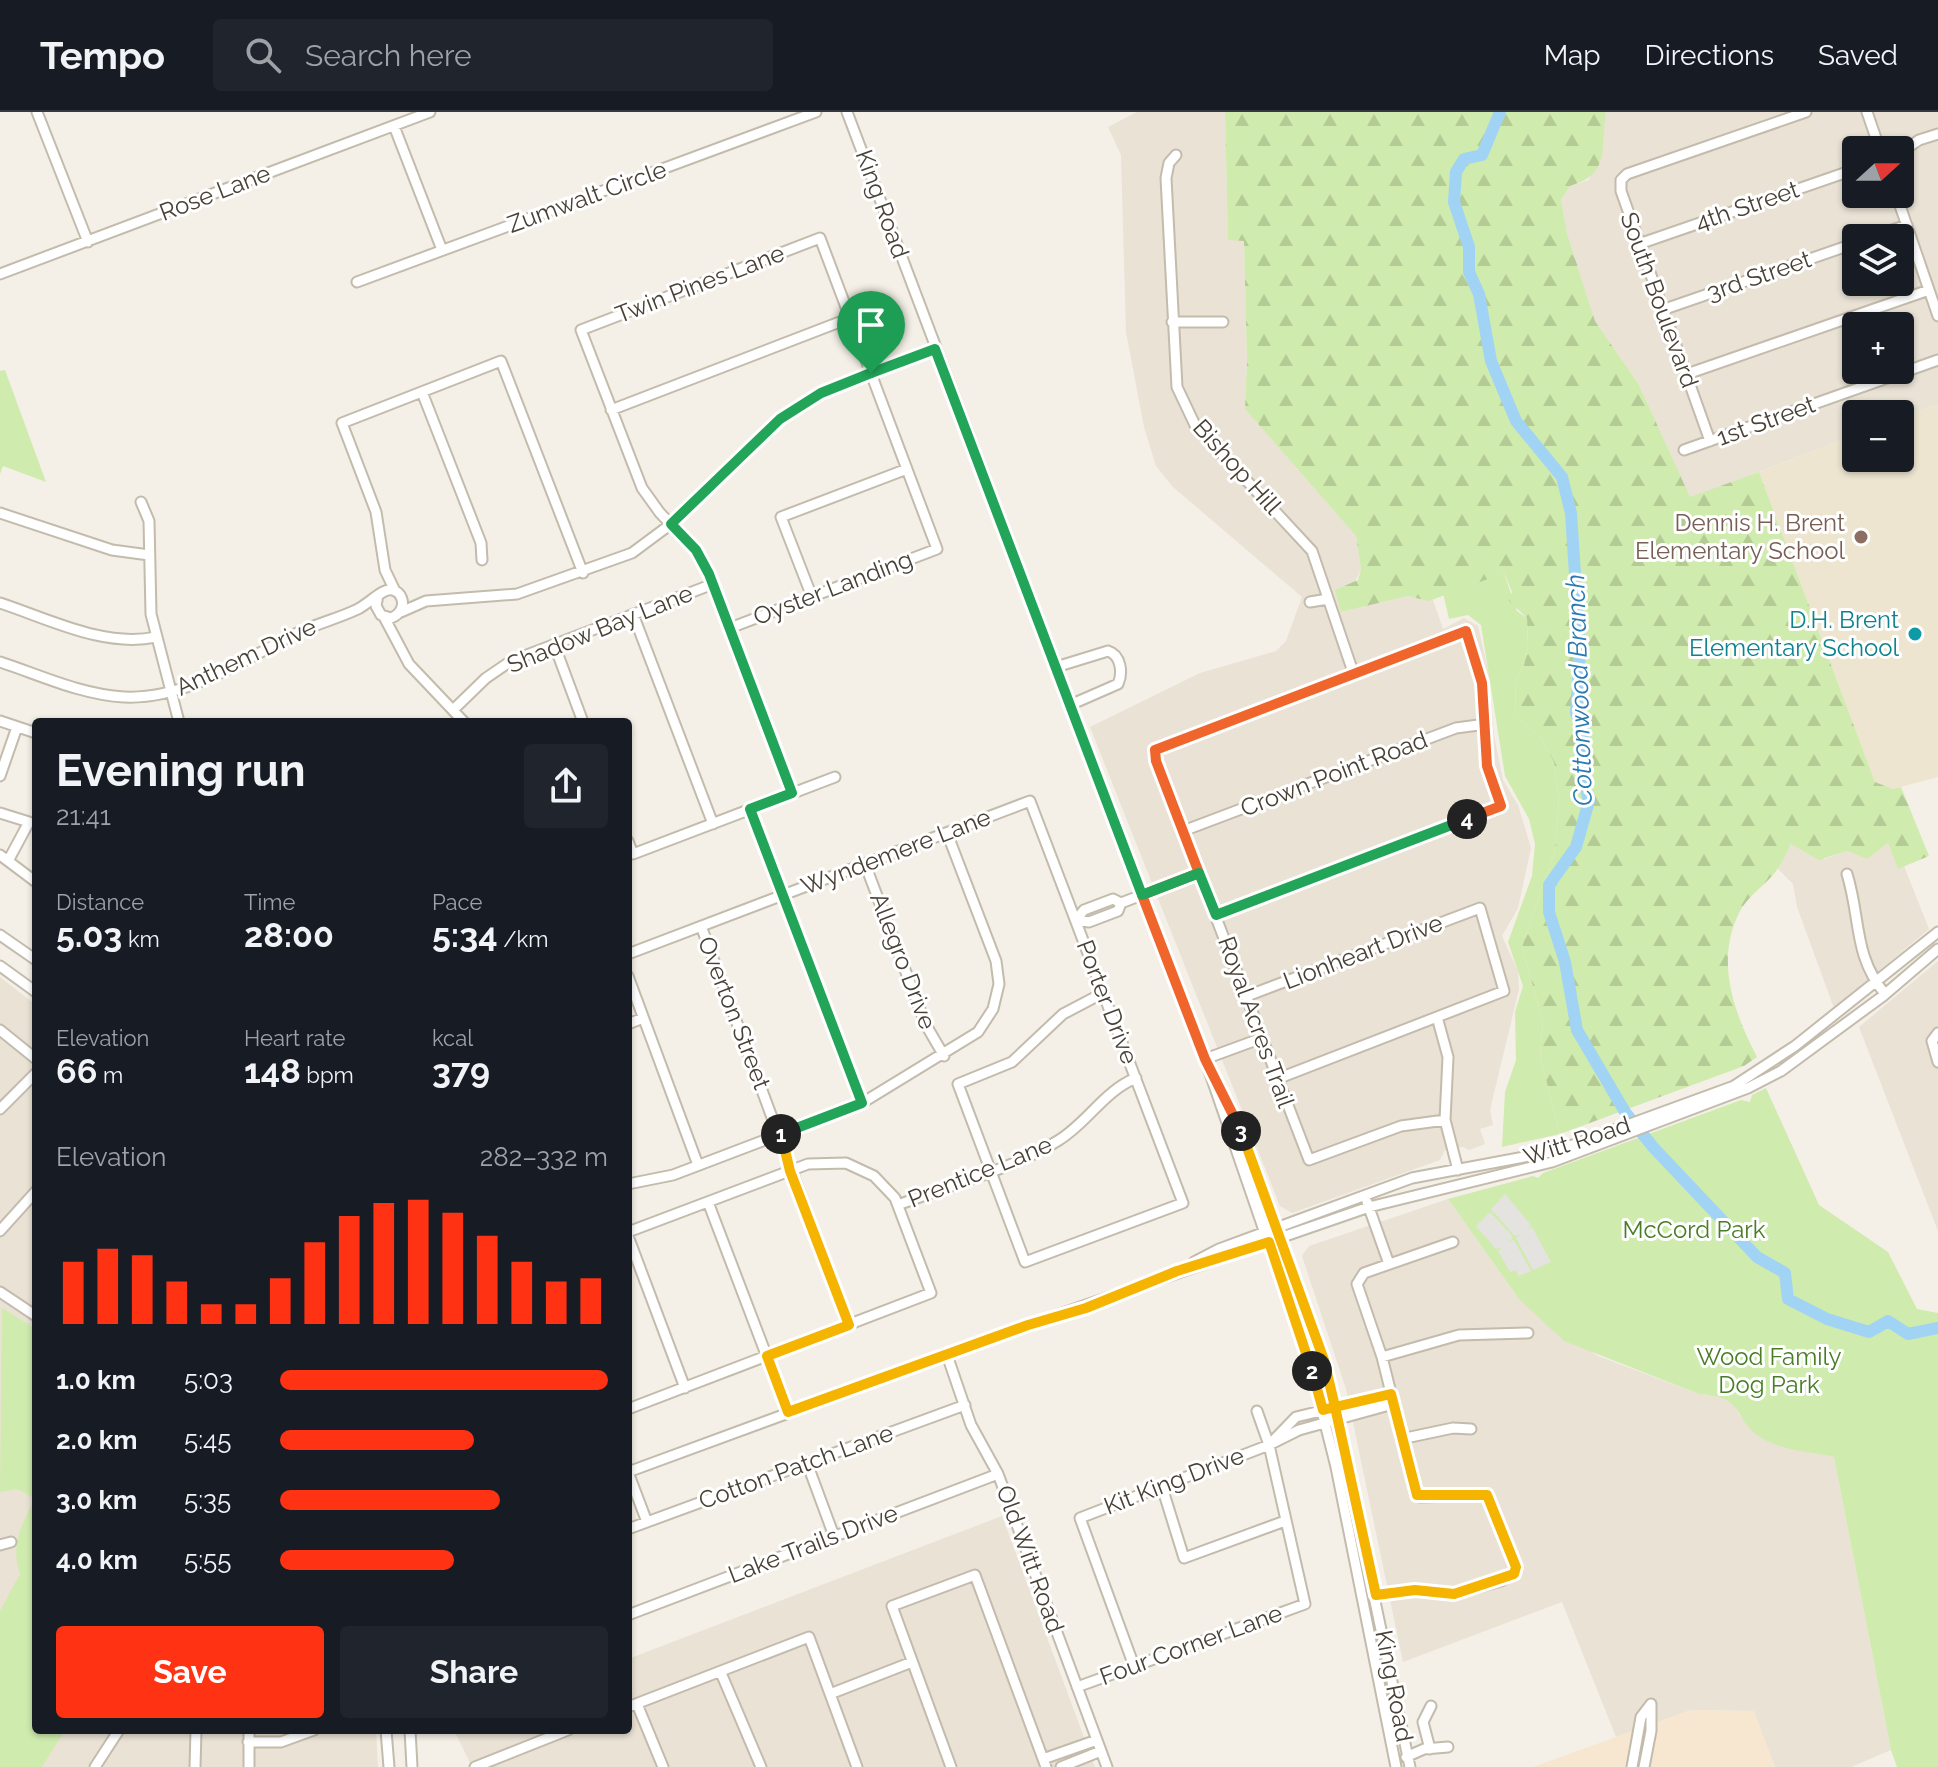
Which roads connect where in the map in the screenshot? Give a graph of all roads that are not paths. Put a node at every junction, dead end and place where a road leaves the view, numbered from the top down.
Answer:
1 (37, 112) edge
2 (430, 112) edge
3 (816, 112) edge
4 (847, 112) edge
5 (1806, 112) edge
6 (1867, 112) edge
7 (394, 126) junction
8 (1938, 134) edge
9 (1875, 136) edge
10 (1914, 143) edge
11 (1176, 155) dead end
12 (1842, 174) edge
13 (88, 242) junction
14 (1639, 244) junction
15 (1914, 246) edge
16 (1842, 248) edge
17 (442, 250) junction
18 (0, 274) edge
19 (357, 282) dead end
20 (1929, 290) junction
21 (1662, 310) junction
22 (1938, 316) edge
23 (850, 318) junction
24 (1172, 322) junction
25 (1223, 322) dead end
26 (935, 349) junction
27 (1938, 360) edge
28 (871, 373) junction
29 (1687, 374) junction
30 (422, 392) junction
31 (611, 410) junction
32 (1710, 441) junction
33 (1684, 450) dead end
34 (907, 469) junction
35 (141, 502) dead end
36 (0, 513) edge
37 (671, 524) junction
38 (149, 555) junction
39 (482, 560) dead end
40 (385, 570) junction
41 (583, 573) junction
42 (713, 584) junction
43 (397, 592) junction
44 (380, 594) junction
45 (812, 597) junction
46 (1328, 599) junction
47 (426, 601) junction
48 (1310, 602) dead end
49 (0, 603) edge
50 (353, 611) junction
51 (399, 614) junction
52 (633, 614) junction
53 (383, 616) junction
54 (730, 628) junction
55 (395, 635) junction
56 (156, 637) junction
57 (554, 644) junction
58 (0, 662) edge
59 (1056, 667) junction
60 (1353, 672) junction
61 (171, 692) junction
62 (1070, 705) junction
63 (453, 710) junction
64 (178, 718) edge
65 (460, 718) edge
66 (582, 718) edge
67 (0, 721) edge
68 (1486, 724) junction
69 (17, 727) junction
70 (32, 732) edge
71 (0, 776) edge
72 (835, 777) dead end
73 (792, 793) junction
74 (1030, 801) joint
75 (750, 809) junction
76 (0, 813) edge
77 (713, 824) junction
78 (1183, 831) junction
79 (947, 833) junction
80 (632, 851) edge
81 (4, 858) edge
82 (865, 864) junction
83 (1199, 873) junction
84 (1847, 874) dead end
85 (32, 879) edge
86 (783, 895) junction
87 (1142, 895) junction
88 (1216, 915) junction
89 (1076, 920) junction
90 (701, 926) junction
91 (1938, 932) edge
92 (0, 935) edge
93 (1938, 949) edge
94 (632, 952) edge
95 (32, 957) edge
96 (0, 966) edge
97 (1876, 983) junction
98 (632, 987) edge
99 (32, 989) edge
100 (1103, 993) junction
101 (1885, 994) junction
102 (1247, 996) junction
103 (1437, 1017) junction
104 (643, 1018) junction
105 (632, 1022) edge
106 (0, 1030) edge
107 (1936, 1034) edge
108 (1262, 1038) junction
109 (32, 1056) edge
110 (944, 1056) junction
111 (1205, 1059) junction
112 (1938, 1062) edge
113 (32, 1077) edge
114 (1136, 1078) junction
115 (1277, 1079) junction
116 (862, 1103) junction
117 (1686, 1108) junction
118 (0, 1109) edge
119 (1445, 1120) junction
120 (780, 1134) junction
121 (1542, 1160) junction
122 (698, 1165) junction
123 (1458, 1168) junction
124 (989, 1170) junction
125 (790, 1171) junction
126 (632, 1183) edge
127 (1461, 1183) junction
128 (32, 1195) edge
129 (1365, 1195) junction
130 (708, 1202) junction
131 (898, 1205) junction
132 (1369, 1207) junction
133 (1277, 1227) junction
134 (0, 1229) edge
135 (632, 1232) edge
136 (1265, 1232) junction
137 (1281, 1238) junction
138 (1269, 1242) junction
139 (1453, 1242) dead end
140 (632, 1245) edge
141 (1389, 1264) junction
142 (1177, 1271) junction
143 (0, 1292) edge
144 (32, 1313) edge
145 (849, 1325) junction
146 (1528, 1333) dead end
147 (947, 1355) junction
148 (767, 1356) junction
149 (1382, 1357) junction
150 (685, 1388) junction
151 (1392, 1399) junction
152 (965, 1405) junction
153 (1335, 1407) junction
154 (632, 1408) edge
155 (1323, 1410) junction
156 (1257, 1411) dead end
157 (788, 1412) junction
158 (1338, 1419) junction
159 (1325, 1423) junction
160 (1471, 1429) dead end
161 (1401, 1439) junction
162 (1269, 1445) junction
163 (807, 1463) junction
164 (632, 1470) edge
165 (998, 1474) junction
166 (632, 1483) edge
167 (1162, 1487) junction
168 (1285, 1521) junction
169 (647, 1522) junction
170 (632, 1528) edge
171 (834, 1536) junction
172 (1376, 1595) junction
173 (1363, 1598) junction
174 (632, 1613) edge
175 (912, 1662) junction
176 (1134, 1666) junction
177 (721, 1673) junction
178 (1077, 1687) junction
179 (830, 1694) junction
180 (632, 1706) edge
181 (1431, 1706) dead end
182 (116, 1734) edge
183 (196, 1734) edge
184 (249, 1734) edge
185 (303, 1734) edge
186 (386, 1734) edge
187 (410, 1734) edge
188 (558, 1734) edge
189 (1097, 1740) junction
190 (248, 1742) junction
191 (1448, 1747) dead end
192 (1430, 1749) junction
193 (1101, 1751) junction
194 (1409, 1762) edge
195 (1044, 1763) edge
196 (1396, 1763) edge
197 (95, 1767) edge
198 (195, 1767) edge
199 (249, 1767) edge
200 (389, 1767) edge
201 (412, 1767) edge
202 (475, 1767) edge
203 (663, 1767) edge
204 (761, 1767) edge
205 (857, 1767) edge
206 (951, 1767) edge
207 (1061, 1767) edge
208 (1107, 1767) edge
209 (1632, 1767) edge
210 (1644, 1767) edge

1 - 13 street
2 - 7 street, Rose Lane
3 - 17 street, Zumwalt Circle
4 - 26 street, King Road
5 - 14 street, South Boulevard
6 - 9 street
7 - 13 street, Rose Lane
7 - 17 street
8 - 10 street
11 - 24 street, Bishop Hill
12 - 14 street, 4th Street
13 - 18 street, Rose Lane
14 - 21 street, South Boulevard
15 - 20 street
16 - 21 street, 3rd Street
17 - 19 street, Zumwalt Circle
20 - 22 street
20 - 29 street
21 - 29 street, South Boulevard
23 - 28 street
23 - 31 street
23 - 31 street, Twin Pines Lane
24 - 25 street
24 - 46 street, Bishop Hill
26 - 28 street
26 - 59 street, King Road
27 - 32 street, 1st Street
28 - 34 street
28 - 37 street
29 - 32 street, South Boulevard
30 - 39 street
30 - 40 street
30 - 41 street
31 - 37 street
32 - 33 street, 1st Street
34 - 45 street, Oyster Landing
34 - 45 street
35 - 38 street
36 - 38 street
37 - 41 street
37 - 42 street
38 - 56 street
40 - 43 street
40 - 44 street
41 - 47 street
42 - 52 street, Shadow Bay Lane
42 - 54 street
43 - 44 street
43 - 47 street
43 - 51 street
44 - 50 street, Anthem Drive
44 - 53 street
45 - 54 street, Oyster Landing
46 - 48 street
46 - 60 street, Bishop Hill
47 - 51 street
49 - 56 street
50 - 53 street, Anthem Drive
50 - 61 street, Anthem Drive
51 - 53 street
51 - 55 street
52 - 57 street, Shadow Bay Lane
52 - 77 street
53 - 55 street
54 - 73 street
55 - 63 street
56 - 61 street
57 - 63 street, Shadow Bay Lane
57 - 66 street
58 - 61 street, Anthem Drive
59 - 62 street, King Road
59 - 62 street
60 - 68 street
60 - 78 street, Royal Acres Trail
61 - 64 street
62 - 87 street, King Road
63 - 65 street
67 - 69 street
68 - 78 street, Crown Point Road
68 - 88 street
69 - 70 street
69 - 71 street
72 - 73 street
73 - 75 street
74 - 79 street, Wyndemere Lane
74 - 89 street, Porter Drive
75 - 77 street
75 - 86 street
76 - 81 street
77 - 80 street
78 - 83 street, Royal Acres Trail
79 - 82 street, Wyndemere Lane
79 - 110 street
81 - 85 street
82 - 86 street, Wyndemere Lane
82 - 110 street, Allegro Drive
83 - 87 street
83 - 88 street, Royal Acres Trail
84 - 97 street
86 - 90 street, Wyndemere Lane
86 - 116 street
87 - 89 street
87 - 111 street, King Road
88 - 102 street, Royal Acres Trail
89 - 100 street, Porter Drive
90 - 94 street, Wyndemere Lane
90 - 120 street, Overton Street
91 - 97 street, Witt Road
92 - 95 street
93 - 101 street, Witt Road
96 - 99 street
97 - 101 street
97 - 117 street, Witt Road
98 - 104 street
100 - 114 street, Porter Drive
100 - 124 street
101 - 117 street, Witt Road
102 - 103 street, Lionheart Drive
102 - 108 street, Royal Acres Trail
103 - 115 street
103 - 119 street
104 - 105 street
104 - 122 street
106 - 109 street
107 - 112 street
108 - 111 street
108 - 115 street, Royal Acres Trail
110 - 116 street
111 - 133 street, King Road
111 - 136 street, King Road
113 - 118 street
114 - 124 street, Prentice Lane
114 - 124 street, Porter Drive
115 - 119 street, Royal Acres Trail
116 - 120 street
117 - 121 street, Witt Road
119 - 123 street
120 - 122 street
120 - 125 street, Overton Street
121 - 123 street, Witt Road
121 - 127 street, Witt Road
122 - 126 street
123 - 127 street
123 - 129 street, Witt Road
124 - 131 street, Prentice Lane
125 - 130 street
125 - 131 street
125 - 145 street, Overton Street
127 - 132 street, Witt Road
128 - 134 street
129 - 132 street
129 - 133 street, Witt Road
130 - 135 street
130 - 148 street
131 - 145 street
132 - 137 street, Witt Road
132 - 141 street
133 - 136 street, Witt Road
133 - 137 street, King Road
136 - 138 street, King Road
136 - 142 street, Witt Road
137 - 138 street, Witt Road
137 - 153 street, King Road
138 - 142 street, Witt Road
138 - 155 street, King Road
139 - 141 street
140 - 150 street
141 - 149 street
142 - 147 street, Witt Road
143 - 144 street
145 - 148 street
146 - 149 street
147 - 152 street, Old Witt Road
147 - 157 street, Witt Road
148 - 150 street
148 - 157 street
149 - 151 street
150 - 154 street
151 - 153 street, Kit King Drive
151 - 158 street, Kit King Drive
151 - 161 street
152 - 163 street, Cotton Patch Lane
152 - 165 street, Old Witt Road
153 - 155 street, Kit King Drive
153 - 158 street, King Road
155 - 159 street, King Road
155 - 162 street, Kit King Drive
156 - 162 street
157 - 164 street, Witt Road
158 - 159 street, Kit King Drive
158 - 172 street, King Road
159 - 162 street, Kit King Drive
159 - 173 street, King Road
160 - 161 street
161 - 172 street
162 - 167 street, Kit King Drive
162 - 168 street
163 - 169 street, Cotton Patch Lane
163 - 171 street
165 - 171 street, Lake Trails Drive
165 - 178 street, Old Witt Road
166 - 169 street
167 - 168 street
167 - 176 street, Kit King Drive
168 - 176 street, Four Corner Lane
169 - 170 street, Cotton Patch Lane
171 - 174 street, Lake Trails Drive
172 - 173 street
172 - 194 street, King Road
173 - 196 street, King Road
175 - 179 street
175 - 195 street
175 - 206 street
176 - 178 street, Four Corner Lane
177 - 179 street
177 - 180 street
177 - 204 street
178 - 189 street, Old Witt Road
179 - 205 street
180 - 203 street
181 - 192 street
182 - 197 street
183 - 198 street
184 - 190 street
185 - 190 street
186 - 200 street
187 - 201 street
188 - 202 street
189 - 193 street, Old Witt Road
189 - 195 street
190 - 199 street
191 - 192 street
192 - 194 street
193 - 207 street
193 - 208 street, Old Witt Road
194 - 196 street
209 - 210 street

